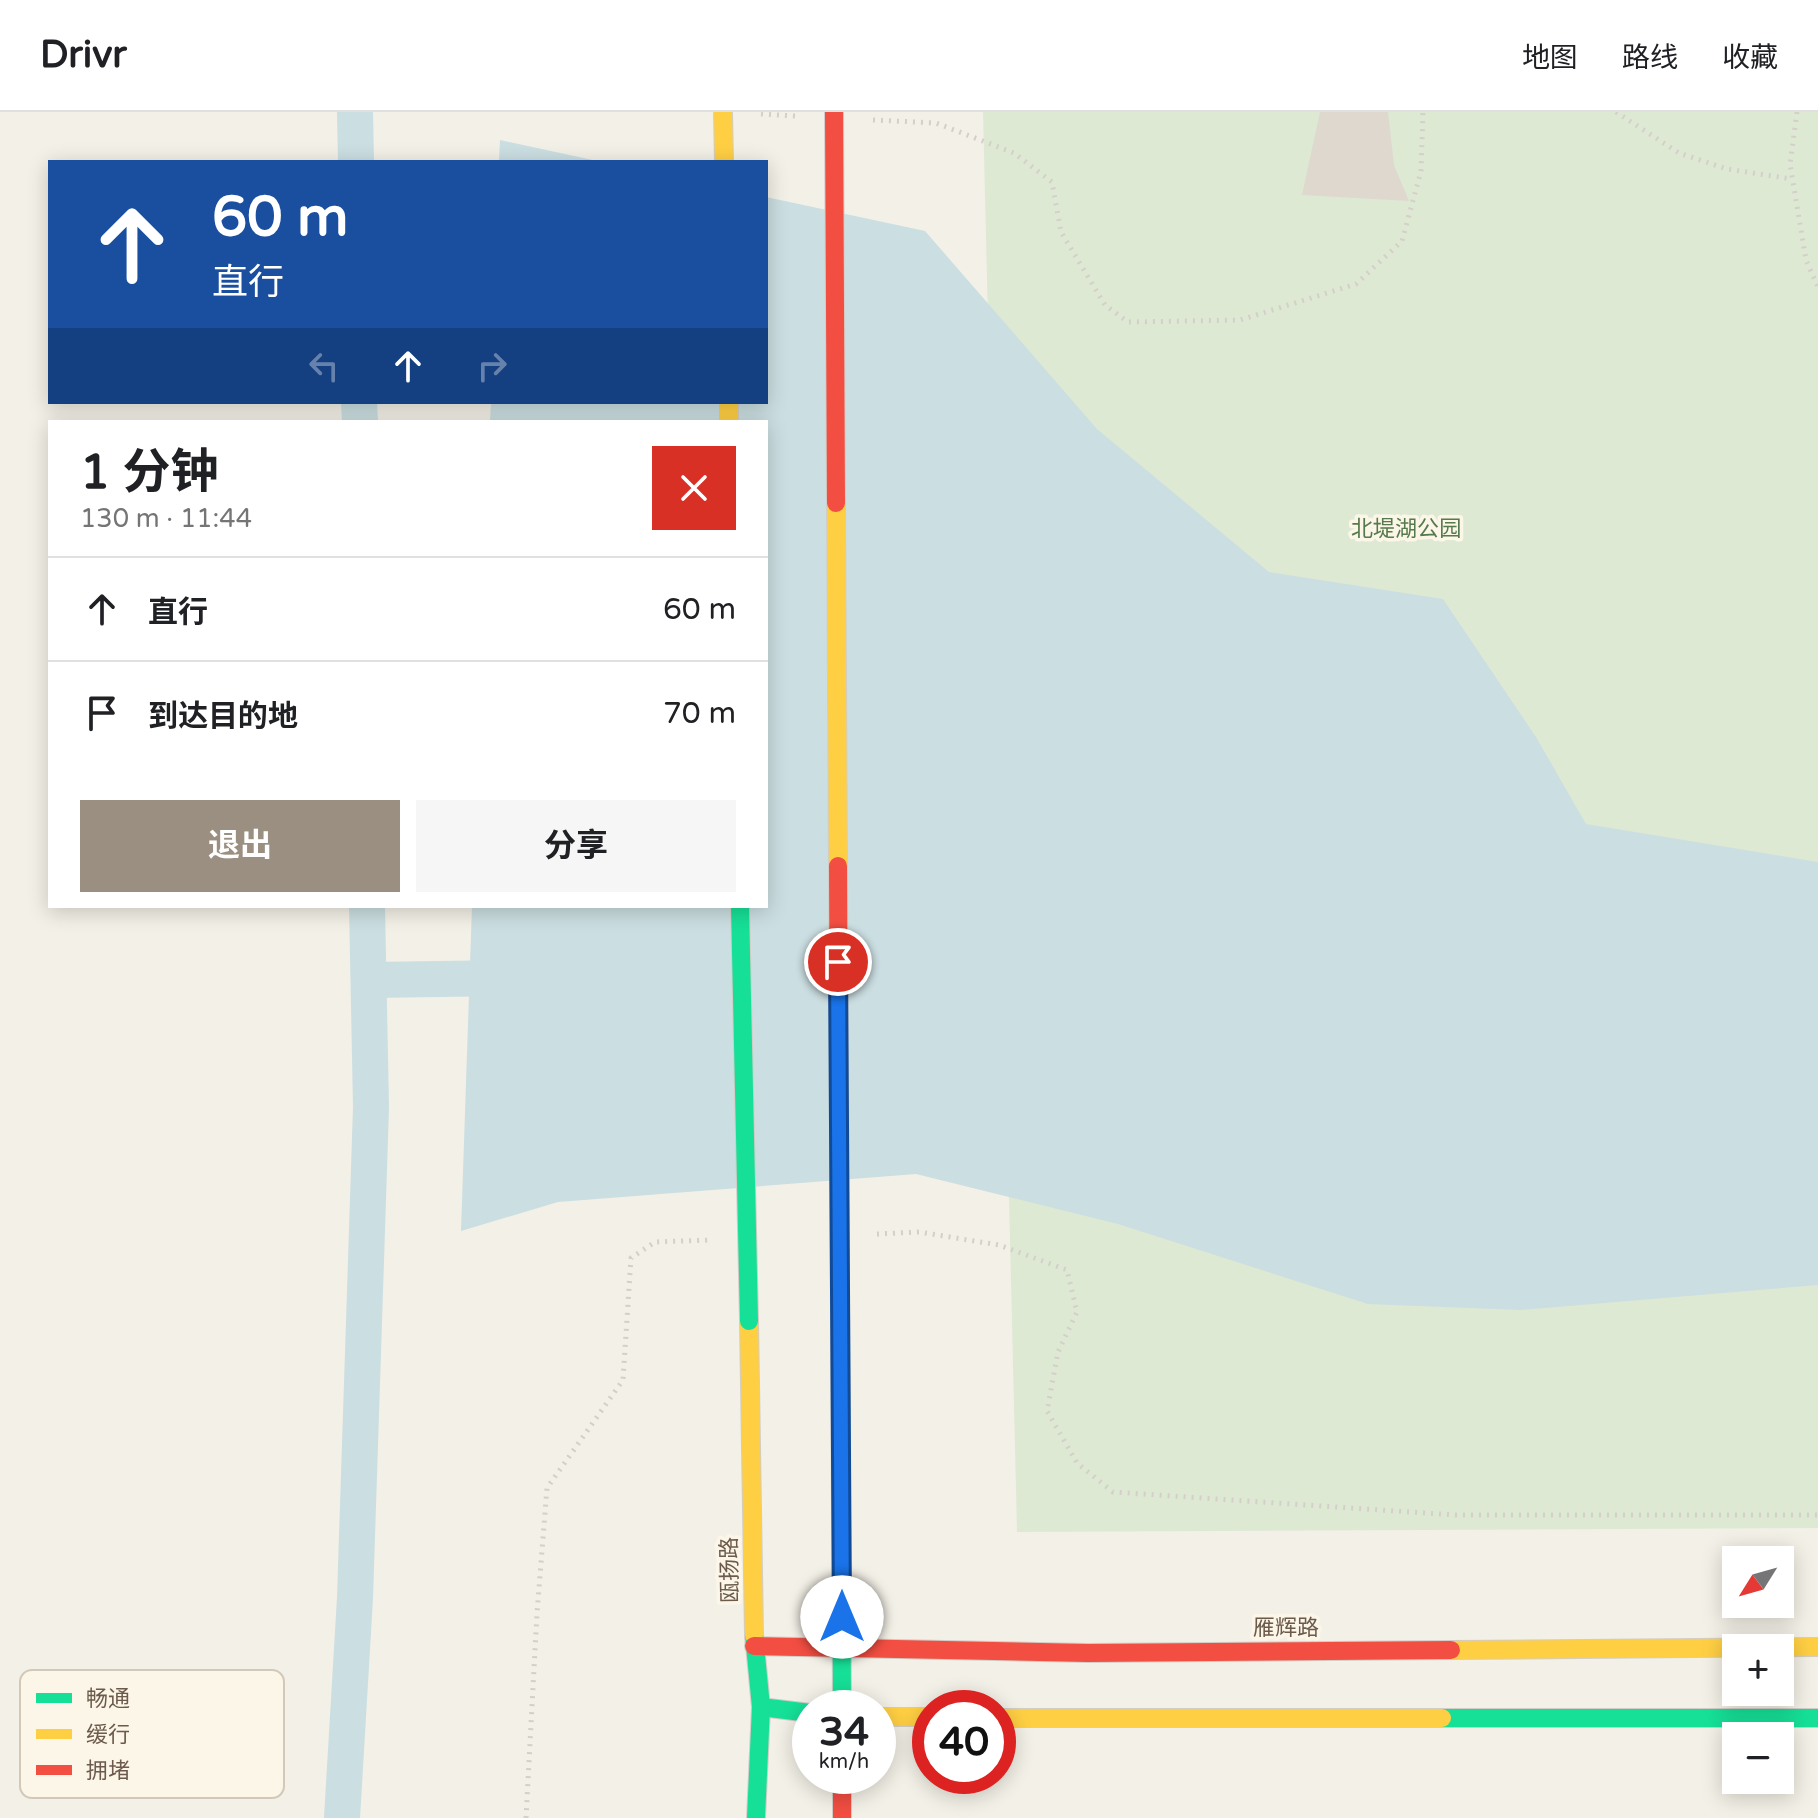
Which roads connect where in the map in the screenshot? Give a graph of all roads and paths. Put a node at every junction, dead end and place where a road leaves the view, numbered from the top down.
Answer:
1 (723, 112) edge
2 (834, 112) edge
3 (1423, 112) edge
4 (1616, 112) edge
5 (1797, 112) edge
6 (746, 114) edge
7 (809, 117) dead end
8 (873, 120) dead end
9 (724, 160) edge
10 (1792, 179) junction
11 (1818, 287) edge
12 (740, 908) edge
13 (873, 1234) dead end
14 (717, 1240) dead end
15 (1818, 1515) edge
16 (754, 1646) junction
17 (1818, 1647) edge
18 (842, 1648) junction
19 (842, 1690) edge
20 (761, 1707) junction
21 (792, 1711) edge
22 (1016, 1718) edge
23 (1818, 1718) edge
24 (842, 1794) edge
25 (526, 1818) edge
26 (756, 1818) edge
27 (842, 1818) edge

1 - 9 street, bridge
2 - 18 street, bridge
3 - 8 path
4 - 10 path
5 - 10 path
6 - 7 path
10 - 11 path
12 - 16 street, 瓯扬路, bridge
13 - 15 path
14 - 25 path
16 - 18 street, 雁辉路
16 - 20 street, 瓯扬路
17 - 18 street, 雁辉路
18 - 19 street
20 - 21 street
20 - 26 street, 瓯扬路
22 - 23 street
24 - 27 street

